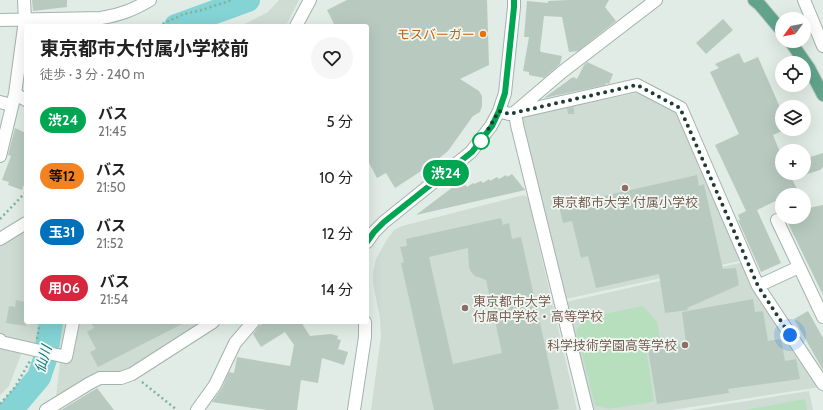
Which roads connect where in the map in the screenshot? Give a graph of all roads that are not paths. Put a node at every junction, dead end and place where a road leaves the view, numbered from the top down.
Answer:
1 (24, 0) edge
2 (150, 0) edge
3 (310, 0) edge
4 (514, 0) edge
5 (656, 0) edge
6 (754, 0) edge
7 (804, 0) edge
8 (0, 20) edge
9 (25, 20) junction
10 (775, 23) edge
11 (24, 24) edge
12 (297, 24) edge
13 (24, 27) edge
14 (823, 46) edge
15 (795, 48) edge
16 (823, 95) edge
17 (14, 100) junction
18 (24, 100) edge
19 (0, 102) edge
20 (499, 111) junction
21 (515, 112) junction
22 (0, 152) edge
23 (24, 224) edge
24 (779, 224) edge
25 (0, 239) edge
26 (369, 239) edge
27 (799, 267) junction
28 (758, 286) junction
29 (823, 317) edge
30 (73, 324) edge
31 (251, 324) edge
32 (365, 324) edge
33 (197, 326) edge
34 (0, 340) edge
35 (823, 384) edge
36 (46, 410) edge
37 (197, 410) edge
38 (354, 410) edge
39 (587, 410) edge

1 - 9 street
2 - 9 street
3 - 12 street
4 - 20 street
5 - 21 street
6 - 10 main road
7 - 14 street
8 - 9 street
9 - 11 street
13 - 17 street
15 - 16 main road
17 - 18 street
17 - 19 street
17 - 22 street
20 - 21 street
20 - 26 street
21 - 28 street
21 - 39 street
23 - 25 street
24 - 27 street
27 - 28 street
27 - 29 street
28 - 35 street
30 - 34 street
31 - 37 street
32 - 38 street
33 - 36 street

